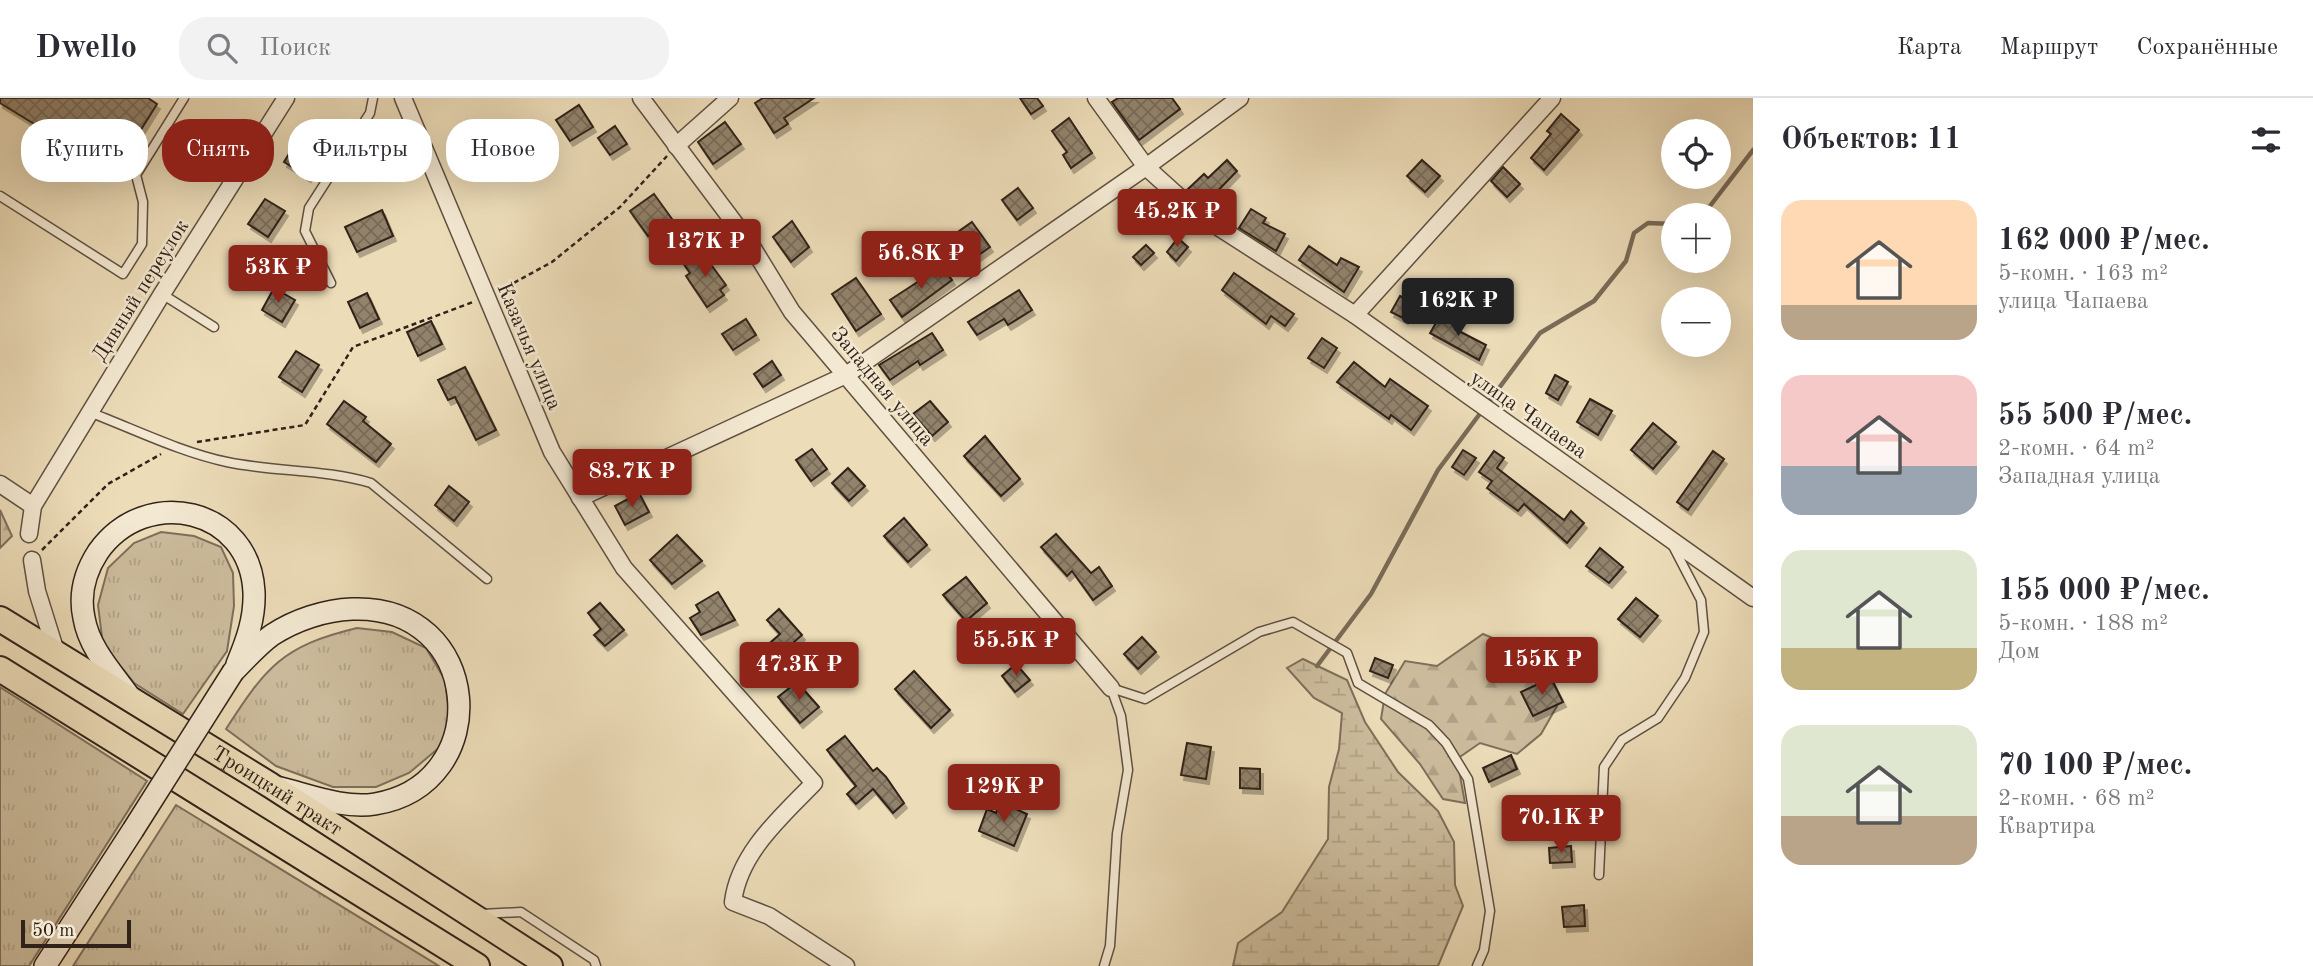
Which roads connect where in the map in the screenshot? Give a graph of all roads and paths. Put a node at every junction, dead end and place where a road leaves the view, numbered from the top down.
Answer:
1 (184, 98) edge
2 (286, 98) edge
3 (373, 98) edge
4 (403, 98) edge
5 (641, 98) edge
6 (730, 98) edge
7 (1096, 98) edge
8 (1240, 98) edge
9 (1552, 98) edge
10 (676, 146) junction
11 (1146, 167) junction
12 (0, 196) edge
13 (331, 283) dead end
14 (162, 293) junction
15 (487, 297) junction
16 (1355, 315) junction
17 (214, 327) dead end
18 (846, 375) junction
19 (89, 412) junction
20 (175, 445) junction
21 (0, 484) edge
22 (580, 498) junction
23 (33, 506) junction
24 (29, 534) dead end
25 (1668, 538) junction
26 (32, 560) joint
27 (486, 579) dead end
28 (1753, 598) edge
29 (0, 619) edge
30 (57, 655) junction
31 (0, 668) edge
32 (233, 672) junction
33 (1111, 688) junction
34 (134, 703) junction
35 (270, 785) junction
36 (1599, 875) dead end
37 (470, 914) junction
38 (45, 966) edge
39 (477, 966) edge
40 (550, 966) edge
41 (596, 966) edge
42 (846, 966) edge
43 (1104, 966) edge
44 (1477, 966) edge

1 - 12 lane
2 - 14 street, Дивный переулок
3 - 13 lane
4 - 15 street, Казачья улица
5 - 10 street, Западная улица
6 - 10 street
7 - 11 street, улица Чапаева
8 - 11 street
9 - 16 street
10 - 15 path
10 - 18 street, Западная улица
11 - 16 street, улица Чапаева
11 - 18 street
14 - 17 lane
14 - 19 street, Дивный переулок
15 - 20 path
15 - 22 street, Казачья улица
16 - 25 street, улица Чапаева
18 - 22 street
18 - 33 street, Западная улица
19 - 20 lane
19 - 23 street, Дивный переулок
20 - 26 path
20 - 27 lane
21 - 23 street
22 - 42 street, Казачья улица
23 - 24 street
25 - 28 street, улица Чапаева
25 - 36 lane
26 - 30 street
29 - 30 main road, Троицкий тракт
30 - 34 main road, Троицкий тракт
31 - 39 main road, Троицкий тракт
32 - 34 main road
32 - 35 main road
32 - 38 main road, bridge
33 - 43 lane
33 - 44 lane
34 - 35 main road, Троицкий тракт
35 - 37 main road, Троицкий тракт
37 - 40 main road, Троицкий тракт
37 - 41 lane

